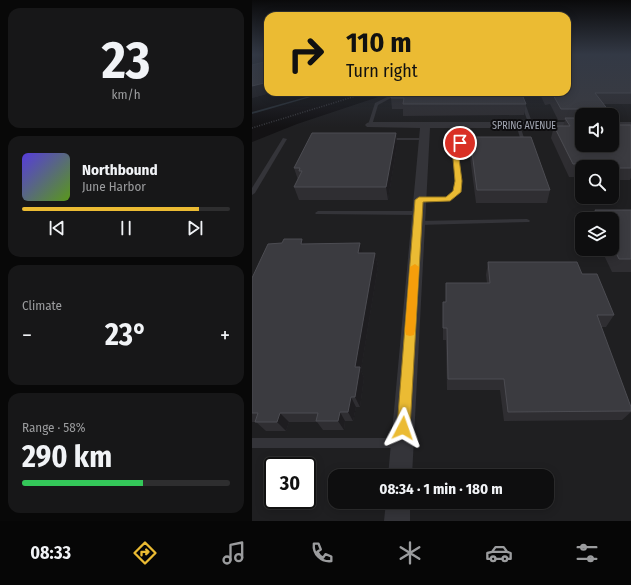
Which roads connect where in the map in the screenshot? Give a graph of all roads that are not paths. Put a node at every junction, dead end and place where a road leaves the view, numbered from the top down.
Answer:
1 (392, 96) edge
2 (521, 96) edge
3 (631, 124) edge
4 (370, 125) joint
5 (518, 125) junction
6 (532, 125) junction
7 (575, 125) edge
8 (619, 125) edge
9 (424, 132) junction
10 (285, 139) dead end
11 (382, 139) edge
12 (488, 142) edge
13 (510, 142) edge
14 (252, 193) edge
15 (418, 212) junction
16 (318, 213) dead end
17 (527, 221) dead end
18 (252, 443) edge
19 (402, 443) junction
20 (400, 469) edge
21 (398, 509) edge
22 (398, 521) edge

1 - 4 lane
2 - 6 lane
3 - 8 street
4 - 9 street, SPRING AVENUE
5 - 6 street, SPRING AVENUE
5 - 9 street, SPRING AVENUE
5 - 13 lane
6 - 7 street, SPRING AVENUE
9 - 11 lane
9 - 15 street
10 - 14 lane
12 - 15 lane
15 - 16 lane
15 - 17 lane
15 - 19 street
18 - 19 lane
19 - 20 street
21 - 22 street

